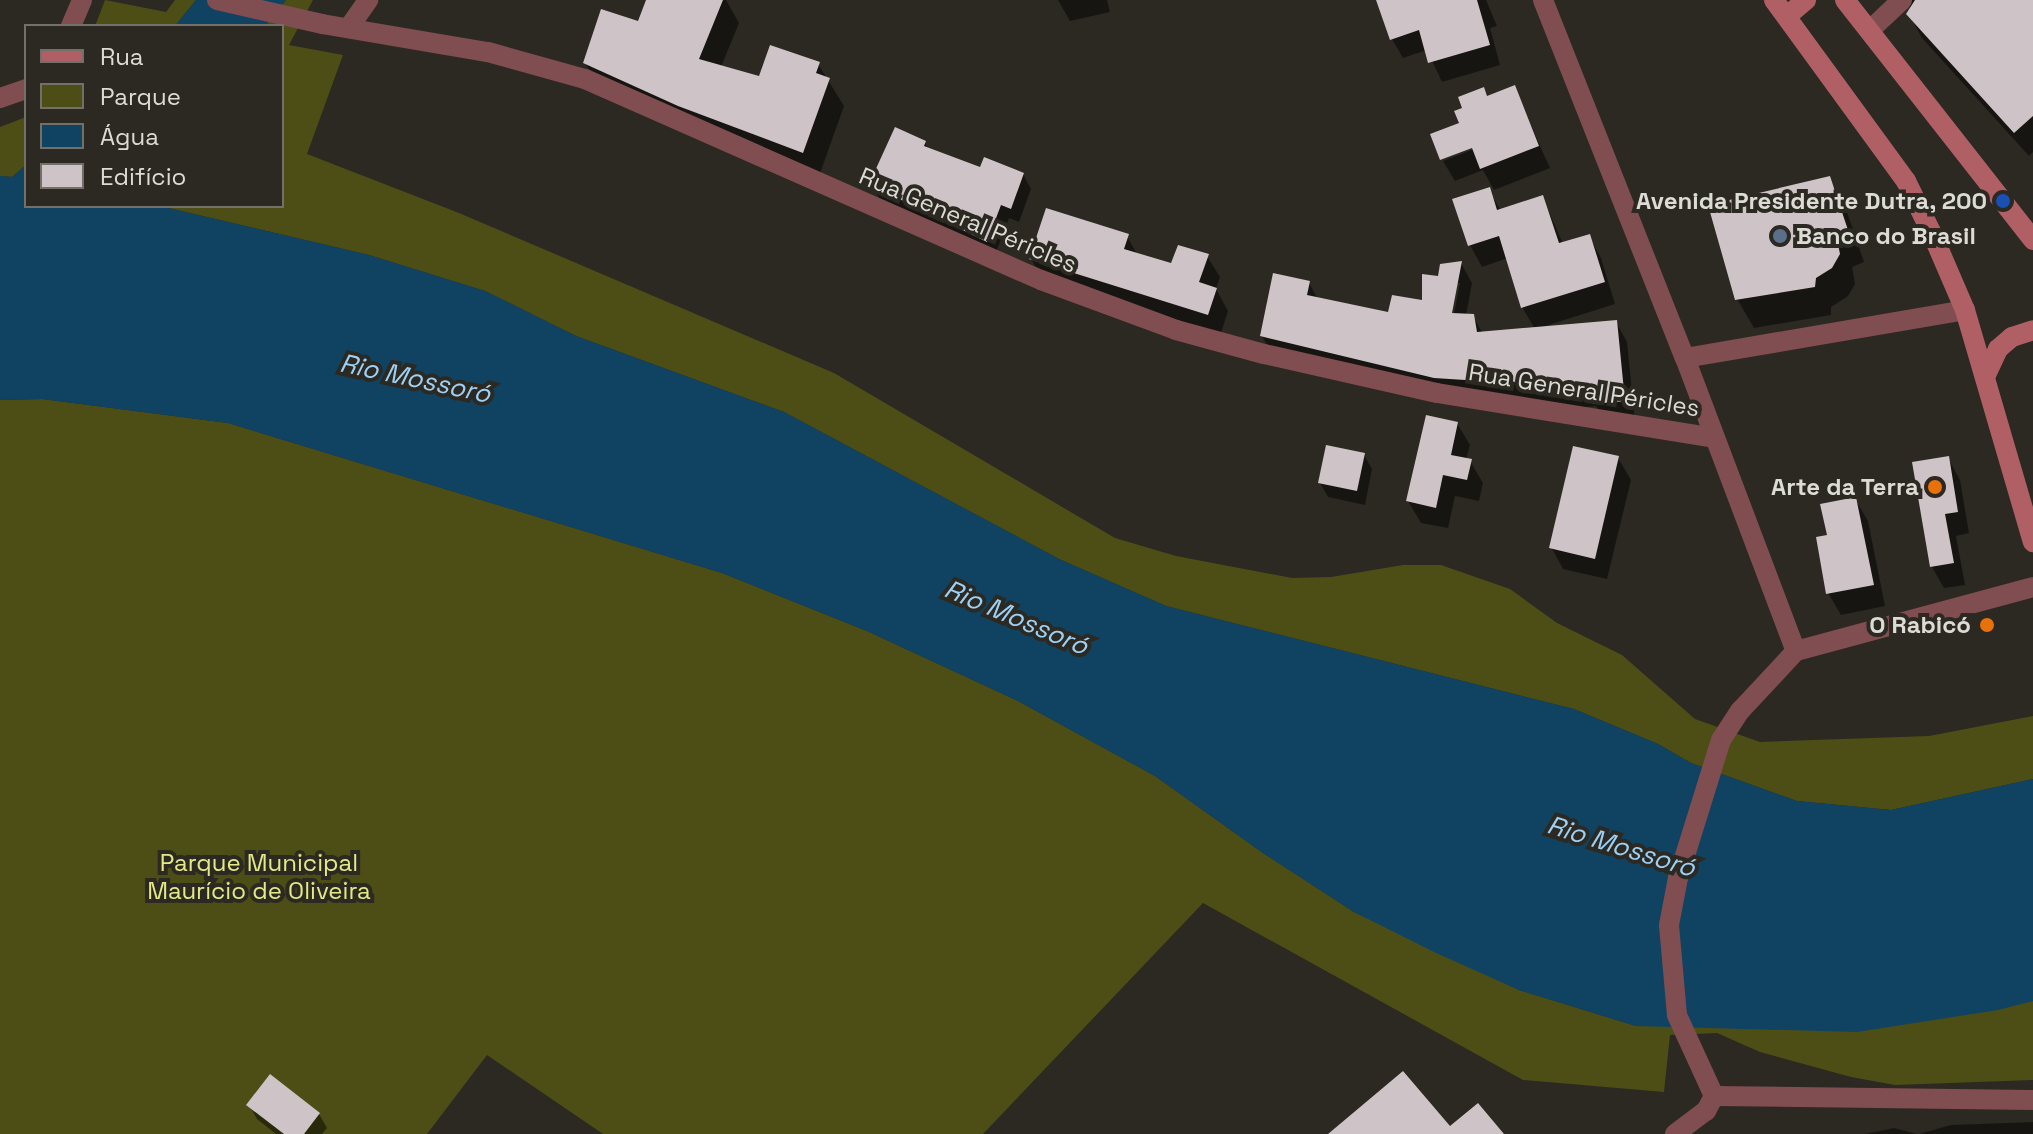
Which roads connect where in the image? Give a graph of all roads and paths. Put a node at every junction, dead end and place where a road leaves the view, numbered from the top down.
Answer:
1 (82, 0) edge
2 (217, 0) edge
3 (368, 0) edge
4 (1543, 0) edge
5 (1806, 0) edge
6 (1845, 0) edge
7 (1902, 0) edge
8 (1781, 8) edge
9 (72, 24) edge
10 (350, 26) junction
11 (1870, 30) junction
12 (24, 90) edge
13 (0, 98) edge
14 (2033, 240) edge
15 (1965, 310) junction
16 (2033, 330) edge
17 (1685, 358) junction
18 (1985, 377) junction
19 (1714, 438) junction
20 (2033, 542) edge
21 (2033, 587) edge
22 (1796, 651) junction
23 (1714, 1096) junction
24 (2033, 1100) edge
25 (1675, 1134) edge

1 - 9 street
2 - 10 street, Rua General Péricles
3 - 10 street
4 - 17 street
5 - 8 main road
6 - 11 main road
7 - 11 street
8 - 15 main road
10 - 19 street, Rua General Péricles
11 - 14 main road
12 - 13 street
15 - 17 street, Rua General Péricles
15 - 18 main road
16 - 18 main road
17 - 19 street
18 - 20 main road
19 - 22 street
21 - 22 street
22 - 23 street
23 - 24 street
23 - 25 street

